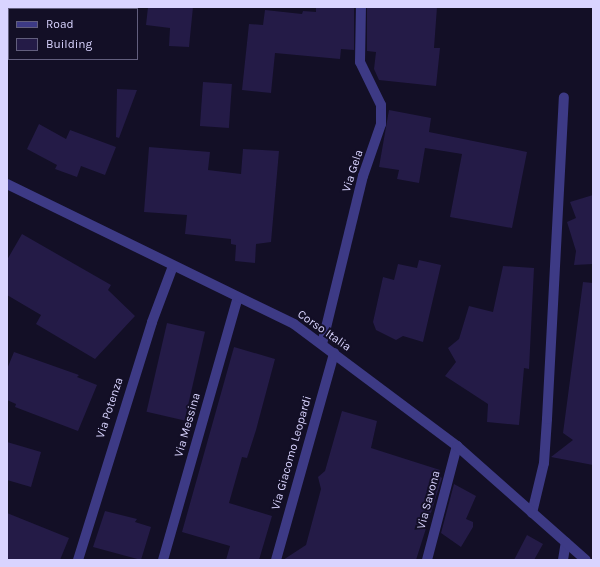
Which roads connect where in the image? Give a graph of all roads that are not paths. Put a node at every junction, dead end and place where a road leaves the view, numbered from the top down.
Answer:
1 (361, 7) edge
2 (564, 97) dead end
3 (7, 184) edge
4 (173, 266) junction
5 (238, 297) junction
6 (322, 344) junction
7 (334, 353) junction
8 (457, 446) junction
9 (532, 513) junction
10 (566, 542) junction
11 (78, 560) edge
12 (163, 560) edge
13 (276, 560) edge
14 (427, 560) edge
15 (563, 560) edge
16 (586, 560) edge

1 - 6 street, Via Gela
2 - 9 street
3 - 4 street, Corso Italia
4 - 5 street, Corso Italia
4 - 11 street, Via Potenza
5 - 6 street, Corso Italia
5 - 12 street, Via Messina
6 - 7 street, Corso Italia
7 - 8 street, Corso Italia
7 - 13 street, Via Giacomo Leopardi
8 - 9 street, Corso Italia
8 - 14 street, Via Savona
9 - 10 street, Corso Italia
10 - 15 street
10 - 16 street, Corso Italia

